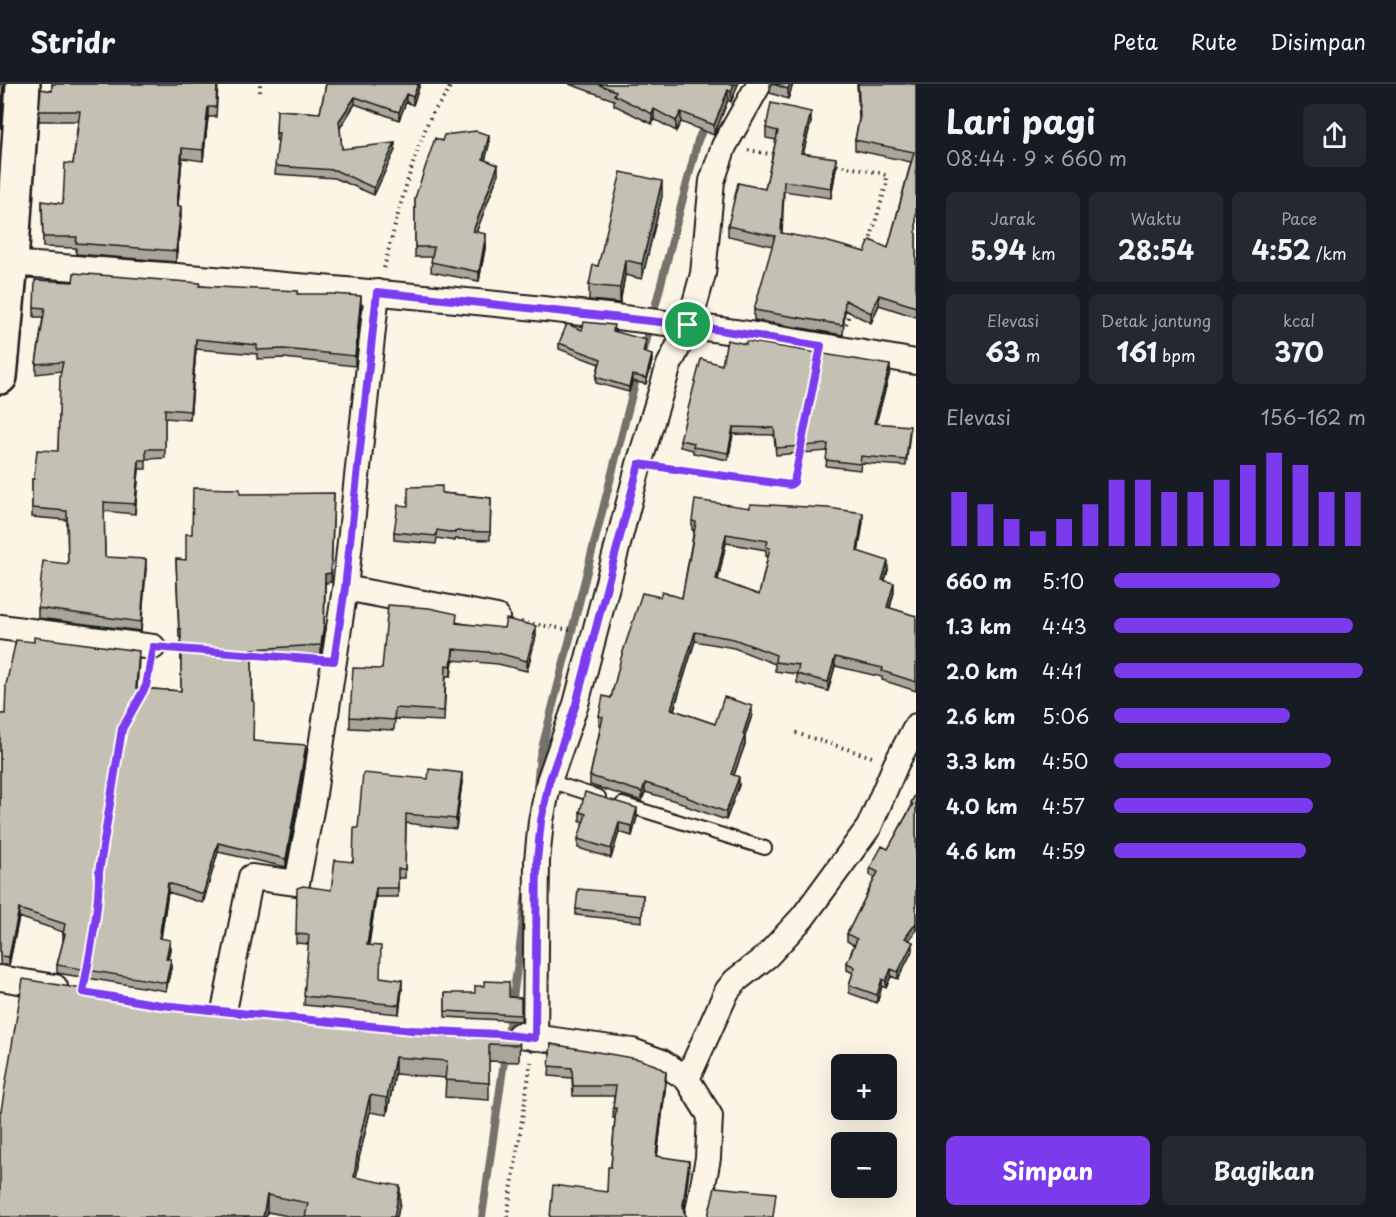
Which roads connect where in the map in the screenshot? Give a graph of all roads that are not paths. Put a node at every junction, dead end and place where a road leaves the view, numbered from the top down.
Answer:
1 (23, 84) edge
2 (759, 84) edge
3 (8, 201) edge
4 (11, 263) junction
5 (377, 292) junction
6 (674, 324) junction
7 (916, 362) edge
8 (0, 377) edge
9 (345, 588) junction
10 (497, 617) road end
11 (0, 627) edge
12 (153, 647) road end
13 (916, 726) edge
14 (549, 782) junction
15 (765, 848) dead end
16 (0, 978) edge
17 (85, 981) edge
18 (225, 1011) edge
19 (498, 1034) edge
20 (529, 1037) junction
21 (687, 1079) junction
22 (697, 1217) edge

1 - 3 street
2 - 6 street
3 - 4 street
4 - 5 street
4 - 8 street
5 - 6 street
5 - 9 street
6 - 7 street
6 - 14 street
9 - 10 street
9 - 18 street
11 - 12 street
13 - 21 street
14 - 15 lane
14 - 20 street
16 - 17 street
19 - 20 street
20 - 21 street
21 - 22 street

